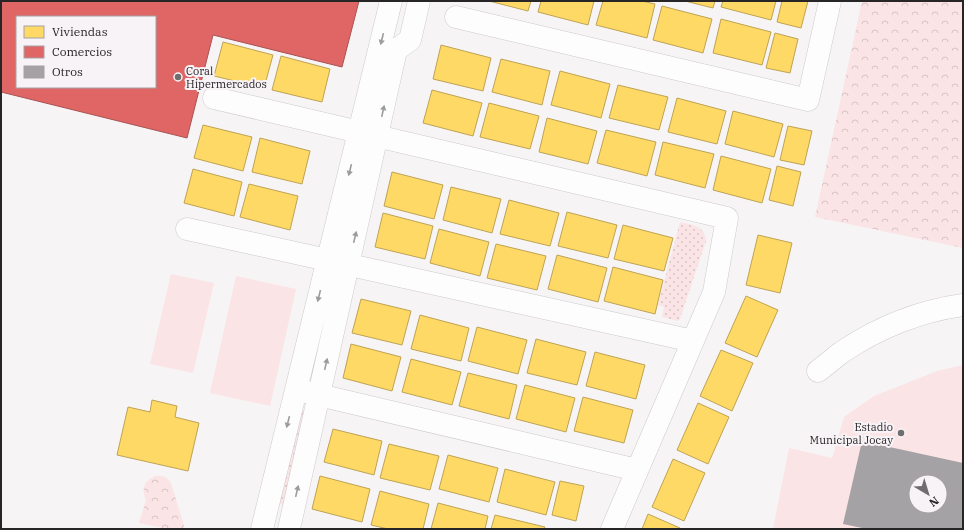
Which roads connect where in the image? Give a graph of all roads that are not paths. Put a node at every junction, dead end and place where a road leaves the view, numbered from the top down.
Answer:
1 (391, 1) edge
2 (419, 1) edge
3 (830, 1) edge
4 (456, 17) dead end
5 (214, 98) dead end
6 (368, 134) junction
7 (187, 229) dead end
8 (327, 260) junction
9 (348, 264) junction
10 (963, 305) edge
11 (693, 341) junction
12 (818, 371) dead end
13 (296, 389) junction
14 (319, 395) junction
15 (637, 470) junction
16 (262, 526) edge
17 (289, 529) edge
18 (612, 529) edge

1 -> 6 street
6 -> 2 street
3 - 4 street
5 - 6 street
6 -> 8 street
9 -> 6 street
6 - 11 street
7 - 8 street
8 - 9 street
8 -> 13 street
9 - 11 street
14 -> 9 street
10 - 12 street
11 - 15 street
13 - 14 street
13 -> 16 street
14 - 15 street
17 -> 14 street
15 - 18 street
16 - 17 street

